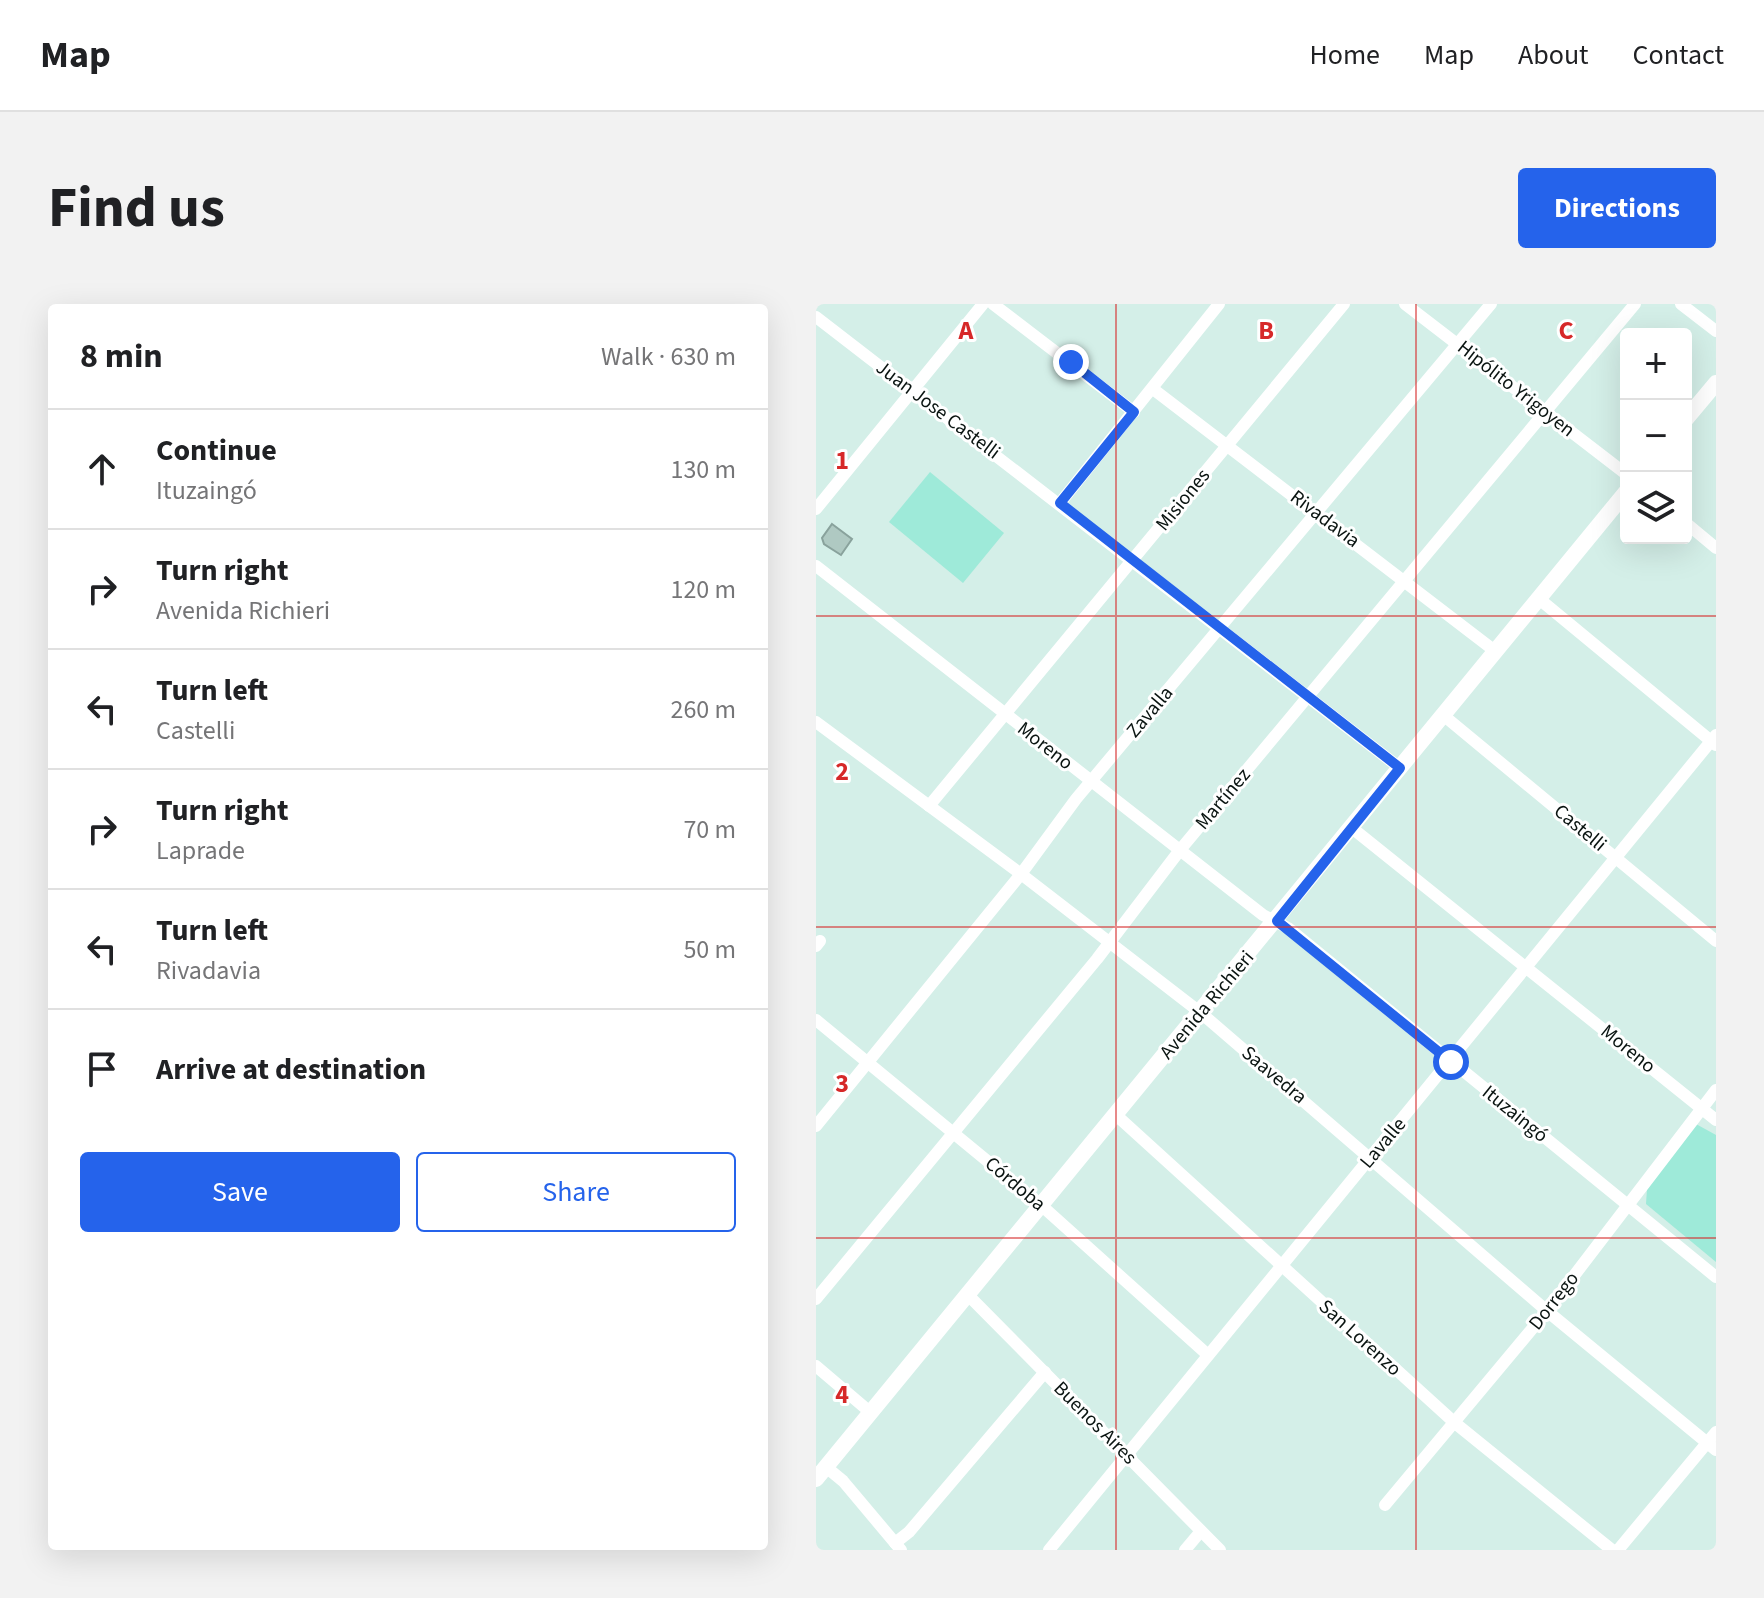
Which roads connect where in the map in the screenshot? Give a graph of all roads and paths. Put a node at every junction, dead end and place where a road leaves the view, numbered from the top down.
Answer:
1 (983, 304) edge
2 (993, 304) edge
3 (1219, 304) edge
4 (1344, 304) edge
5 (1405, 304) edge
6 (1491, 304) edge
7 (1635, 304) edge
8 (1681, 304) edge
9 (816, 317) edge
10 (1716, 331) edge
11 (1458, 344) junction
12 (1716, 383) edge
13 (1153, 389) junction
14 (911, 390) junction
15 (1134, 412) junction
16 (1546, 412) junction
17 (1692, 412) edge
18 (1227, 446) junction
19 (1623, 472) edge
20 (1620, 499) edge
21 (1060, 503) junction
22 (816, 509) edge
23 (1318, 512) junction
24 (1692, 528) edge
25 (1716, 548) edge
26 (1134, 561) junction
27 (816, 566) edge
28 (1405, 579) junction
29 (1538, 598) junction
30 (1220, 628) junction
31 (1495, 651) junction
32 (1309, 696) junction
33 (1004, 714) junction
34 (1443, 715) junction
35 (816, 722) edge
36 (1714, 740) edge
37 (1400, 768) junction
38 (1092, 781) junction
39 (929, 806) junction
40 (1352, 828) junction
41 (1180, 850) junction
42 (1616, 858) junction
43 (1021, 874) junction
44 (1277, 921) junction
45 (1716, 941) edge
46 (1109, 942) junction
47 (1528, 968) junction
48 (1201, 1013) junction
49 (816, 1020) edge
50 (868, 1062) junction
51 (1451, 1062) junction
52 (1716, 1090) edge
53 (1702, 1109) junction
54 (1116, 1115) junction
55 (1716, 1120) edge
56 (816, 1126) edge
57 (954, 1132) junction
58 (1371, 1158) junction
59 (1042, 1206) junction
60 (1628, 1206) junction
61 (1280, 1266) junction
62 (1716, 1277) edge
63 (969, 1296) junction
64 (816, 1299) edge
65 (1547, 1311) junction
66 (1208, 1355) junction
67 (816, 1366) edge
68 (1045, 1372) junction
69 (870, 1412) junction
70 (1455, 1423) junction
71 (1713, 1441) edge
72 (1126, 1454) junction
73 (821, 1473) edge
74 (1385, 1505) dead end
75 (1201, 1531) junction
76 (898, 1547) edge
77 (1049, 1550) edge
78 (1185, 1550) edge
79 (1220, 1550) edge
80 (1612, 1550) edge
81 (1618, 1550) edge

1 - 14 street
2 - 15 street
3 - 13 street
4 - 18 street, Misiones
5 - 11 street, Hipólito Yrigoyen
6 - 11 street, Zavalla
7 - 16 street, Martínez
8 - 10 street
9 - 14 street, Juan Jose Castelli
11 - 16 street, Hipólito Yrigoyen
11 - 23 street, Zavalla
12 - 17 street
13 - 15 street
13 - 18 street, Rivadavia
14 - 21 street, Juan Jose Castelli
14 - 22 street
15 - 21 street
16 - 19 street, Hipólito Yrigoyen
16 - 28 street, Martínez
18 - 23 street, Rivadavia
18 - 26 street, Misiones
20 - 29 street, Avenida Richieri
21 - 26 street
23 - 28 street, Rivadavia
23 - 30 street, Zavalla
24 - 25 street
26 - 30 street
26 - 33 street, Misiones
27 - 33 street, Moreno
28 - 31 street, Rivadavia
28 - 32 street, Martínez
29 - 31 street, Avenida Richieri
29 - 36 street
30 - 32 street
30 - 38 street, Zavalla
31 - 34 street, Avenida Richieri
32 - 37 street
32 - 41 street, Martínez
33 - 38 street, Moreno
33 - 39 street, Misiones
34 - 37 street, Avenida Richieri
34 - 42 street, Castelli
35 - 39 street, Saavedra
36 - 42 street, Lavalle
37 - 40 street, Avenida Richieri
38 - 41 street, Moreno
38 - 43 street, Zavalla
39 - 43 street, Saavedra
40 - 44 street, Avenida Richieri
40 - 47 street, Moreno
41 - 44 street, Moreno
41 - 46 street, Martínez
42 - 45 street, Castelli
42 - 47 street, Lavalle
43 - 46 street, Saavedra
43 - 50 street, Zavalla
44 - 48 street, Avenida Richieri
44 - 51 street, Ituzaingó
46 - 48 street, Saavedra
46 - 57 street, Martínez
47 - 51 street, Lavalle
47 - 53 street, Moreno
48 - 54 street, Avenida Richieri
48 - 58 street, Saavedra
49 - 50 street, Córdoba
50 - 56 street, Zavalla
50 - 57 street, Córdoba
51 - 58 street, Lavalle
51 - 60 street, Ituzaingó
52 - 53 street, Dorrego
53 - 55 street, Moreno
53 - 60 street, Dorrego
54 - 59 street, Avenida Richieri
54 - 61 street, San Lorenzo
57 - 59 street, Córdoba
57 - 64 street, Martínez
58 - 61 street, Lavalle
58 - 65 street, Saavedra
59 - 63 street, Avenida Richieri
59 - 66 street, Córdoba
60 - 62 street, Ituzaingó
60 - 65 street, Dorrego
61 - 66 street, Lavalle
61 - 70 street, San Lorenzo
63 - 68 street, Buenos Aires
63 - 69 street, Avenida Richieri
65 - 70 street, Dorrego
65 - 71 street, Saavedra
66 - 72 street, Lavalle
67 - 69 street
68 - 72 street, Buenos Aires
68 - 76 street
69 - 73 street, Avenida Richieri
70 - 74 street, Dorrego
70 - 80 street, San Lorenzo
71 - 81 street
72 - 75 street, Buenos Aires
72 - 77 street, Lavalle
73 - 76 street
75 - 78 street
75 - 79 street, Buenos Aires

